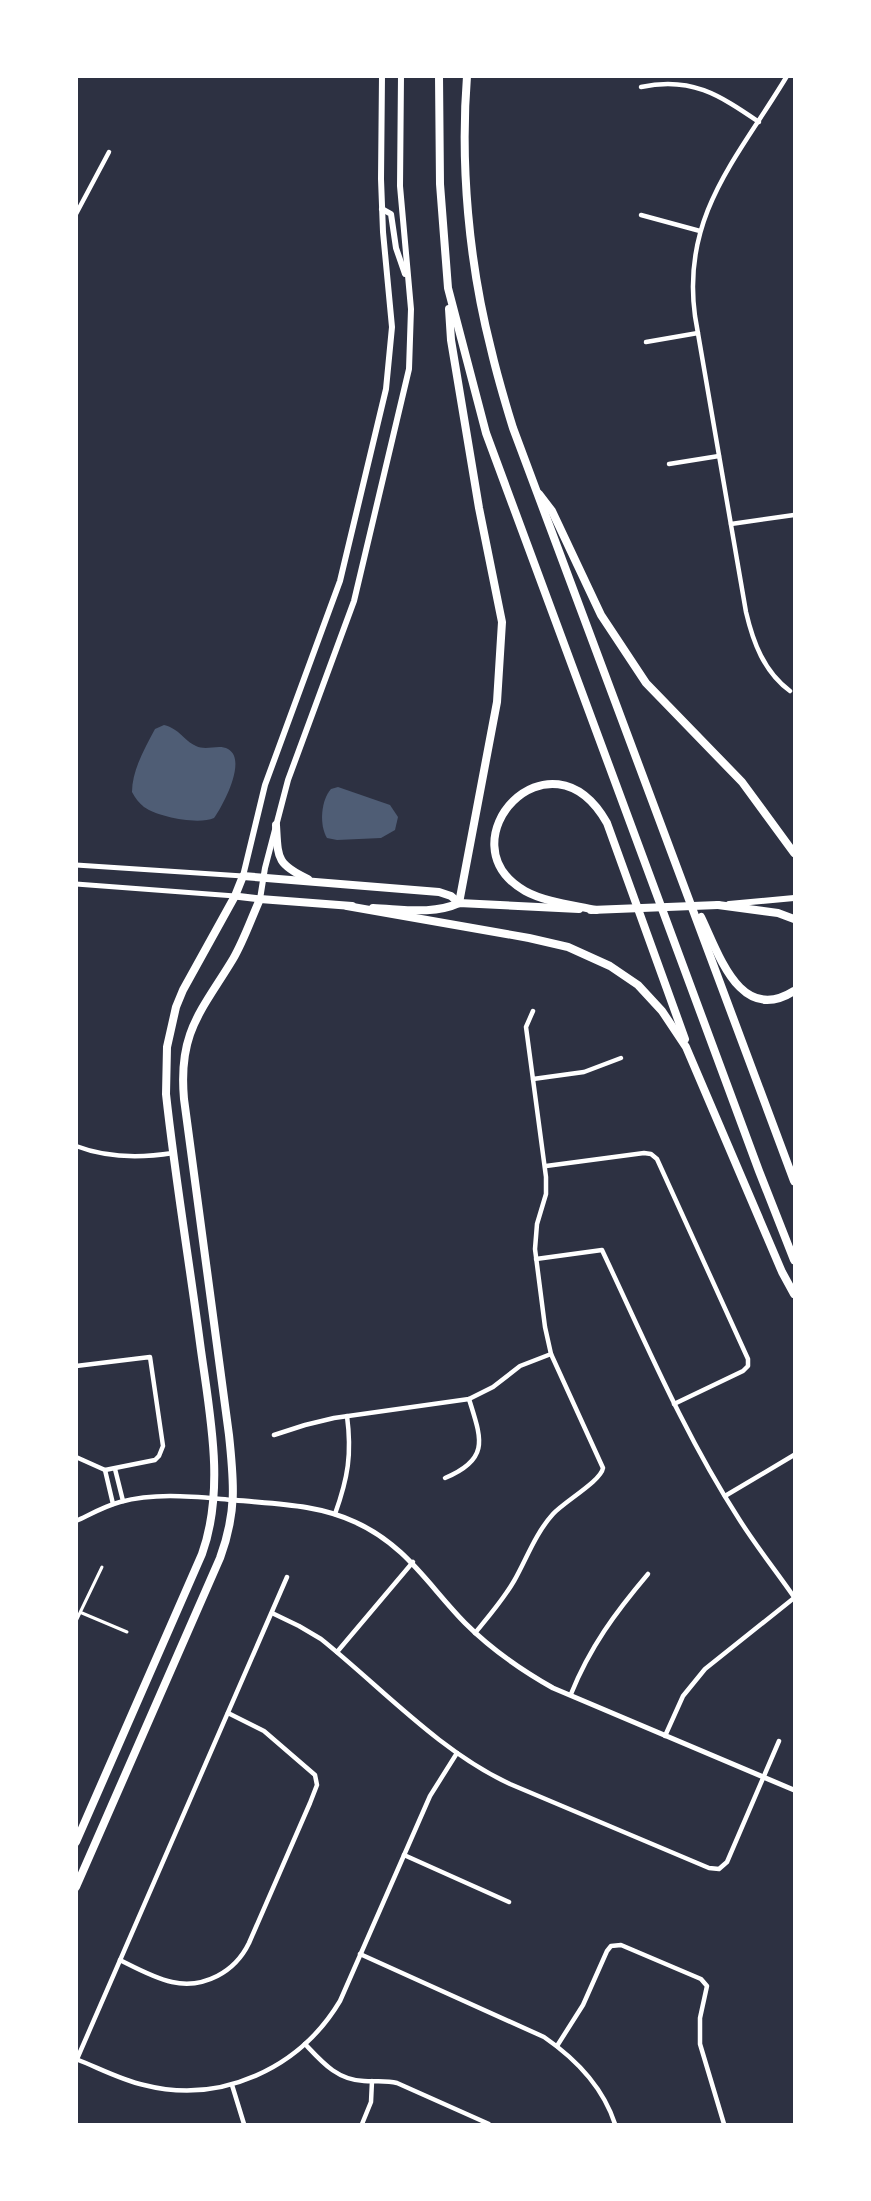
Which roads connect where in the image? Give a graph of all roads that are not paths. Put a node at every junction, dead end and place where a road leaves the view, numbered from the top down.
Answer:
1 (382, 76) edge
2 (401, 76) edge
3 (439, 76) edge
4 (467, 76) edge
5 (787, 76) edge
6 (641, 87) dead end
7 (759, 122) junction
8 (109, 152) dead end
9 (382, 209) junction
10 (76, 214) edge
11 (641, 215) dead end
12 (700, 231) junction
13 (409, 286) junction
14 (448, 288) junction
15 (698, 333) junction
16 (646, 342) dead end
17 (719, 456) junction
18 (669, 464) dead end
19 (533, 486) junction
20 (795, 515) edge
21 (731, 524) junction
22 (790, 690) dead end
23 (276, 825) junction
24 (795, 853) edge
25 (76, 865) edge
26 (243, 876) junction
27 (263, 878) junction
28 (312, 881) junction
29 (683, 882) junction
30 (76, 884) edge
31 (236, 896) junction
32 (795, 898) edge
33 (260, 899) junction
34 (459, 903) junction
35 (718, 905) junction
36 (347, 906) junction
37 (596, 910) junction
38 (795, 919) edge
39 (795, 992) edge
40 (533, 1011) dead end
41 (621, 1058) dead end
42 (698, 1075) junction
43 (533, 1079) junction
44 (76, 1146) edge
45 (173, 1153) junction
46 (546, 1167) junction
47 (795, 1181) edge
48 (536, 1259) junction
49 (795, 1260) edge
50 (795, 1293) edge
51 (551, 1354) junction
52 (76, 1366) edge
53 (468, 1399) junction
54 (675, 1404) junction
55 (347, 1416) junction
56 (274, 1435) dead end
57 (795, 1455) edge
58 (76, 1457) edge
59 (116, 1469) junction
60 (105, 1470) junction
61 (446, 1478) dead end
62 (725, 1496) junction
63 (214, 1498) junction
64 (234, 1500) junction
65 (123, 1501) junction
66 (113, 1504) junction
67 (335, 1514) junction
68 (76, 1521) edge
69 (413, 1562) junction
70 (102, 1566) dead end
71 (648, 1574) dead end
72 (287, 1577) dead end
73 (795, 1598) edge
74 (81, 1612) junction
75 (272, 1613) junction
76 (76, 1621) edge
77 (127, 1632) dead end
78 (475, 1633) junction
79 (337, 1652) junction
80 (571, 1694) junction
81 (228, 1713) junction
82 (665, 1736) junction
83 (779, 1741) dead end
84 (457, 1753) junction
85 (762, 1778) junction
86 (795, 1790) edge
87 (76, 1842) edge
88 (404, 1855) junction
89 (76, 1887) edge
90 (509, 1902) dead end
91 (360, 1954) junction
92 (120, 1960) junction
93 (305, 2044) junction
94 (557, 2046) junction
95 (77, 2059) edge
96 (372, 2081) junction
97 (232, 2085) junction
98 (244, 2124) edge
99 (362, 2124) edge
100 (489, 2124) edge
101 (615, 2124) edge
102 (724, 2124) edge

1 - 9 main road
2 - 13 main road
3 - 14 highway
4 - 19 highway
5 - 7 street
6 - 7 street
7 - 12 street
8 - 10 street
9 - 13 main road
9 - 26 main road
11 - 12 street
12 - 15 street
13 - 23 main road
14 - 34 highway
14 - 49 highway
15 - 16 street
15 - 17 street
17 - 18 street
17 - 21 street
19 - 24 highway
19 - 29 highway
20 - 21 street
21 - 22 street
23 - 27 main road
23 - 28 highway
25 - 26 street
26 - 27 highway
26 - 31 highway
27 - 28 highway
27 - 33 main road
28 - 34 highway
29 - 39 highway
29 - 47 highway
30 - 31 street
31 - 33 main road
31 - 45 highway
32 - 35 main road
33 - 36 highway
33 - 64 highway
34 - 36 highway
34 - 37 highway
35 - 37 highway
35 - 38 highway
36 - 42 highway
37 - 42 highway
40 - 43 street
41 - 43 street
42 - 50 highway
43 - 46 street
44 - 45 street
45 - 63 highway
46 - 48 street
46 - 54 street
48 - 51 street
48 - 54 street
51 - 53 street
51 - 78 street
52 - 59 street
53 - 55 street
53 - 61 street
54 - 62 street
55 - 56 street
55 - 67 street
57 - 62 street
58 - 60 street
59 - 60 street
59 - 65 street
60 - 66 street
62 - 73 street
63 - 64 street
63 - 65 street
63 - 87 highway
64 - 67 street
64 - 89 highway
65 - 66 street
66 - 68 street
67 - 69 street
69 - 78 street
69 - 79 street
70 - 74 street
71 - 80 street
72 - 75 street
73 - 82 street
74 - 76 street
74 - 77 street
75 - 79 street
75 - 81 street
78 - 80 street
79 - 84 street
80 - 82 street
81 - 92 street
81 - 92 street
82 - 85 street
83 - 85 street
84 - 85 street
84 - 88 street
85 - 86 street
88 - 90 street
88 - 91 street
91 - 93 street
91 - 94 street
92 - 95 street
93 - 96 street
93 - 97 street
94 - 101 street
94 - 102 street
95 - 97 street
96 - 99 street
96 - 100 street
97 - 98 street

